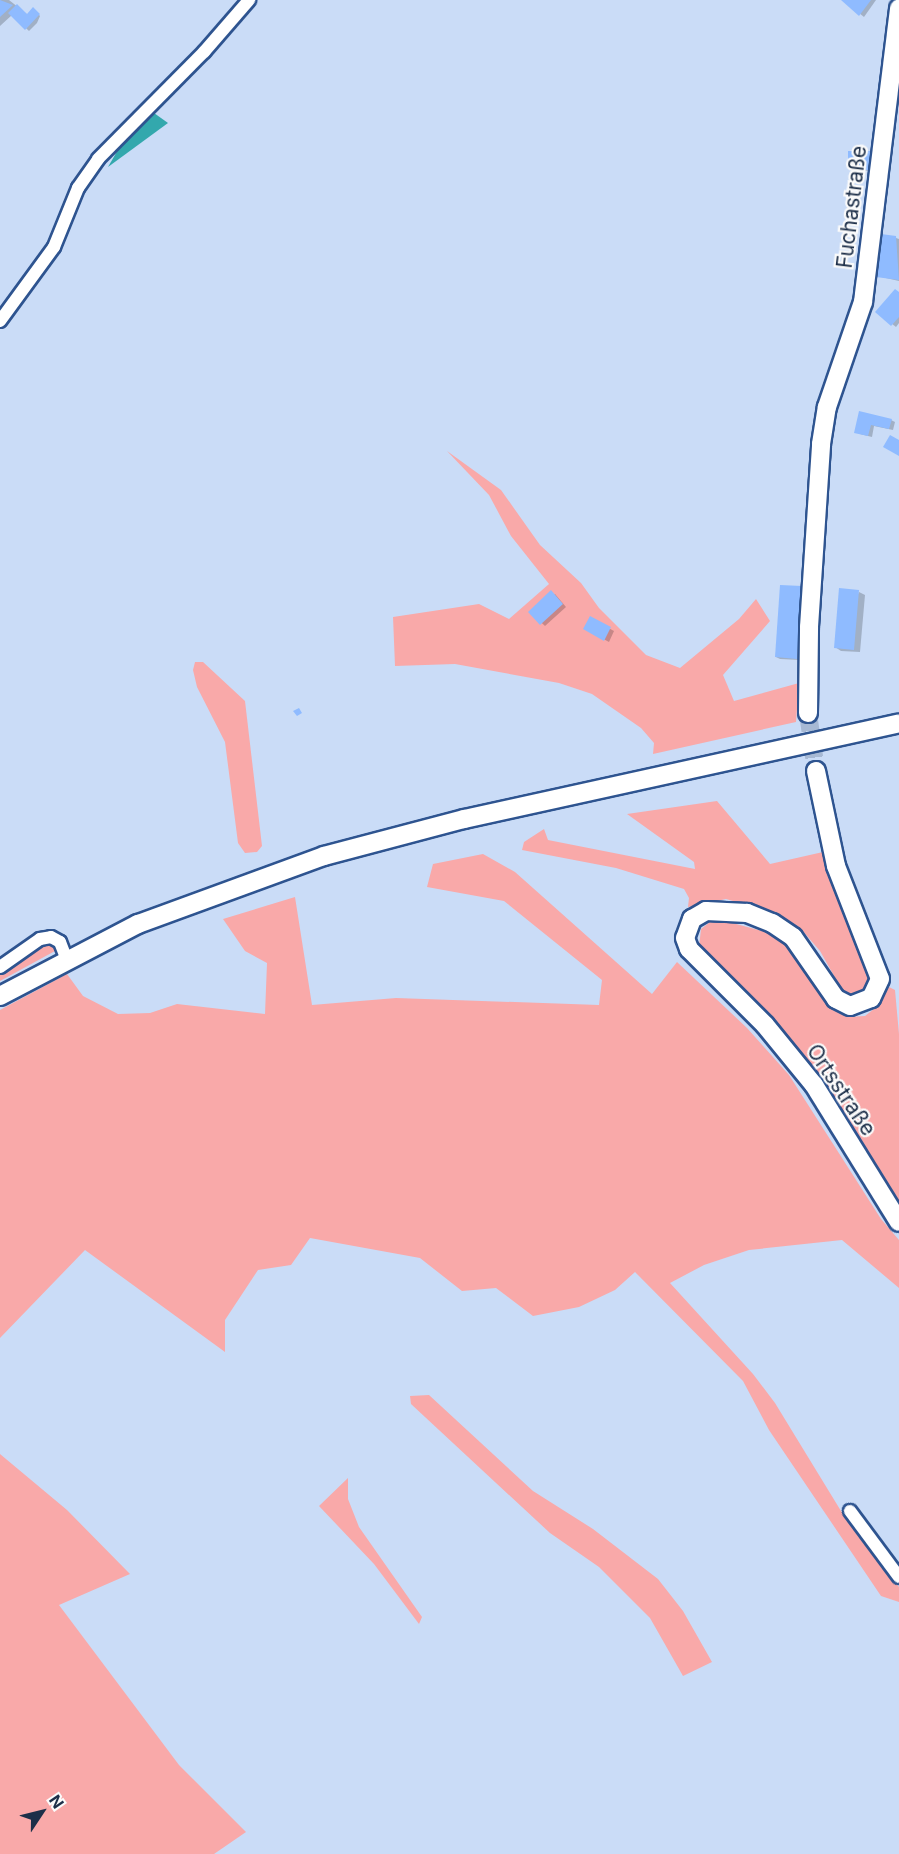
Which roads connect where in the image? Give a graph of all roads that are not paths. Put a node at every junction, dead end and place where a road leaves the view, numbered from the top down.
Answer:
1 (249, 0) edge
2 (899, 8) edge
3 (0, 321) edge
4 (808, 713) tunnel mouth
5 (899, 723) edge
6 (816, 771) tunnel mouth
7 (66, 958) junction
8 (0, 967) edge
9 (0, 996) edge
10 (899, 1222) edge
11 (850, 1511) dead end
12 (899, 1577) edge

1 - 3 street
2 - 4 street, Fuchastraße
5 - 7 street
6 - 10 street, Ortsstraße
7 - 8 street
7 - 9 street
11 - 12 street

